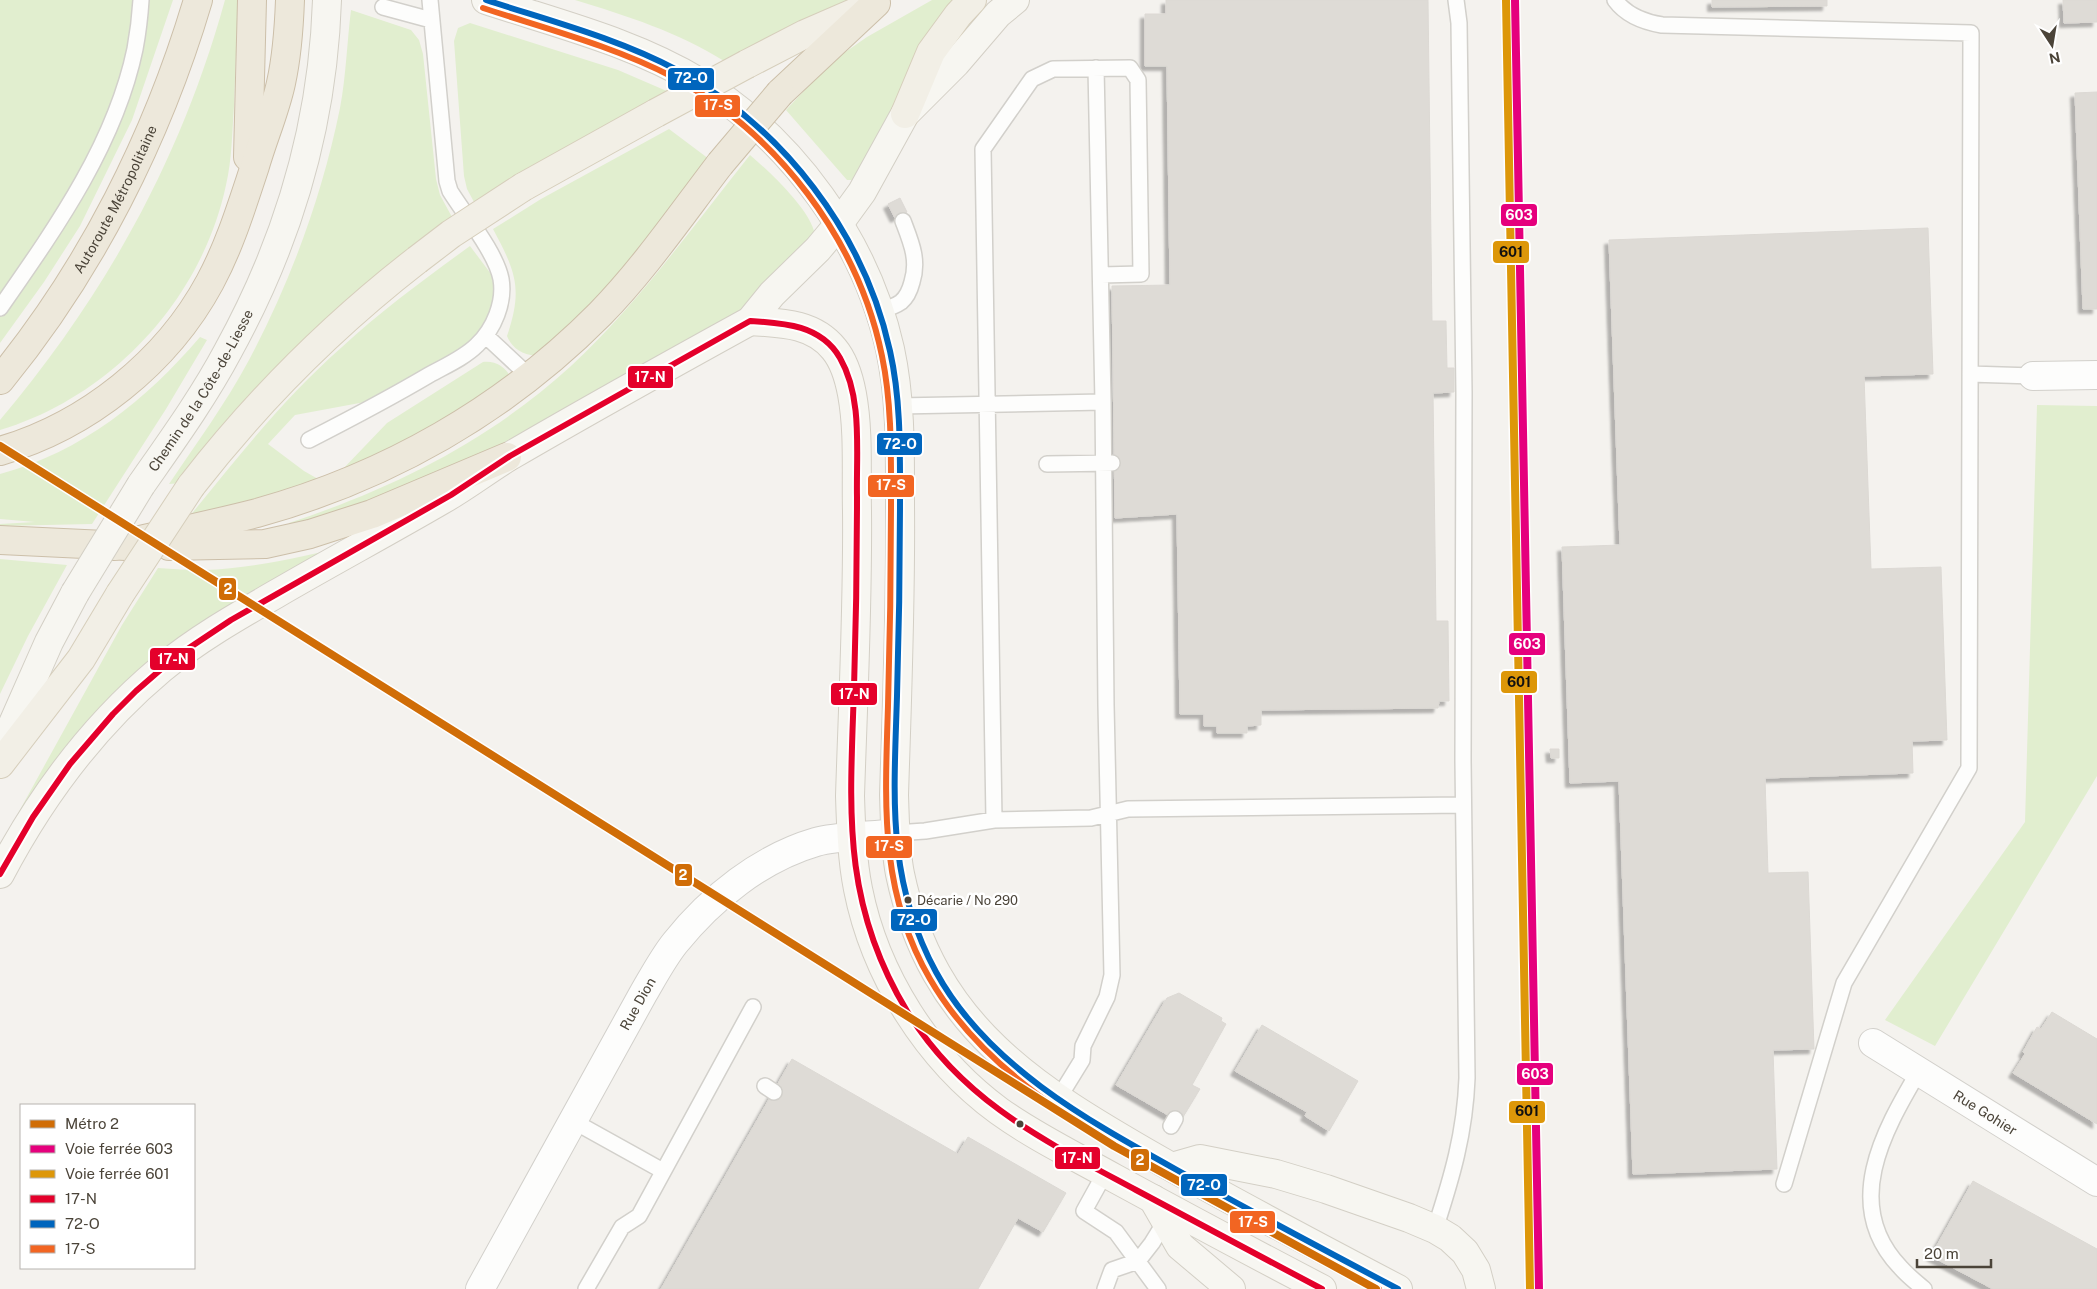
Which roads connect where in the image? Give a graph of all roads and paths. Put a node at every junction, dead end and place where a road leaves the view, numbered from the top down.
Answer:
1 (141, 0) edge
2 (198, 0) edge
3 (290, 0) edge
4 (327, 0) edge
5 (430, 0) edge
6 (486, 0) edge
7 (972, 0) edge
8 (1016, 0) edge
9 (1456, 0) edge
10 (1615, 0) edge
11 (878, 2) edge
12 (252, 7) edge
13 (383, 7) dead end
14 (431, 20) junction
15 (1096, 68) junction
16 (905, 114) junction
17 (247, 188) junction
18 (903, 221) dead end
19 (838, 225) junction
20 (1101, 275) junction
21 (0, 308) edge
22 (879, 311) junction
23 (750, 321) junction
24 (486, 336) junction
25 (1970, 374) junction
26 (2097, 375) edge
27 (2033, 376) joint
28 (530, 377) junction
29 (0, 380) edge
30 (1103, 402) junction
31 (987, 404) junction
32 (898, 406) junction
33 (309, 440) dead end
34 (0, 451) edge
35 (507, 458) junction
36 (1109, 463) junction
37 (1047, 464) dead end
38 (0, 540) edge
39 (114, 546) junction
40 (0, 753) edge
41 (0, 764) edge
42 (1464, 805) junction
43 (1109, 814) junction
44 (994, 820) junction
45 (895, 833) junction
46 (852, 838) junction
47 (0, 874) edge
48 (753, 1007) dead end
49 (1873, 1043) dead end
50 (1919, 1071) junction
51 (1058, 1099) junction
52 (572, 1121) junction
53 (1172, 1167) junction
54 (664, 1171) junction
55 (1105, 1173) junction
56 (2097, 1182) edge
57 (1784, 1184) dead end
58 (1164, 1210) junction
59 (1435, 1229) junction
60 (1138, 1261) junction
61 (1220, 1286) edge
62 (480, 1289) edge
63 (586, 1289) edge
64 (1105, 1289) edge
65 (1158, 1289) edge
66 (1322, 1289) edge
67 (1398, 1289) edge
68 (1481, 1289) edge
69 (1924, 1289) edge

1 - 21 lane
2 - 29 highway, Autoroute Métropolitaine
3 - 17 highway
4 - 40 street, Chemin de la Côte-de-Liesse, bridge
5 - 14 lane
6 - 19 street
7 - 16 main road
8 - 16 street
9 - 42 lane
10 - 25 lane
11 - 28 highway, bridge
11 - 41 main road, bridge
12 - 17 highway
13 - 14 lane
14 - 24 lane
15 - 20 lane
15 - 20 lane
15 - 31 lane
16 - 19 street
17 - 34 highway
18 - 22 lane
19 - 22 street
19 - 23 street
20 - 30 lane
22 - 32 street
23 - 35 street
23 - 46 street
24 - 28 lane
24 - 33 lane
25 - 27 lane
25 - 57 lane
26 - 27 street
28 - 39 highway
30 - 31 lane
30 - 36 lane
31 - 32 lane
31 - 44 lane
32 - 45 street
35 - 39 highway
35 - 47 street
36 - 37 lane
36 - 43 lane
38 - 39 highway
42 - 43 lane
42 - 59 lane
43 - 44 lane
43 - 51 lane
44 - 45 lane
45 - 46 street, Rue Dion
45 - 51 street
46 - 52 street, Rue Dion
46 - 55 street
48 - 54 lane
49 - 50 street, Rue Gohier
50 - 56 street, Rue Gohier
50 - 69 lane
51 - 53 street
52 - 54 lane
52 - 62 street, Rue Dion
53 - 59 street
53 - 67 street
54 - 63 lane
55 - 58 street
55 - 60 lane
58 - 60 lane
58 - 61 street
58 - 66 street
59 - 68 street
60 - 64 lane
60 - 65 lane

